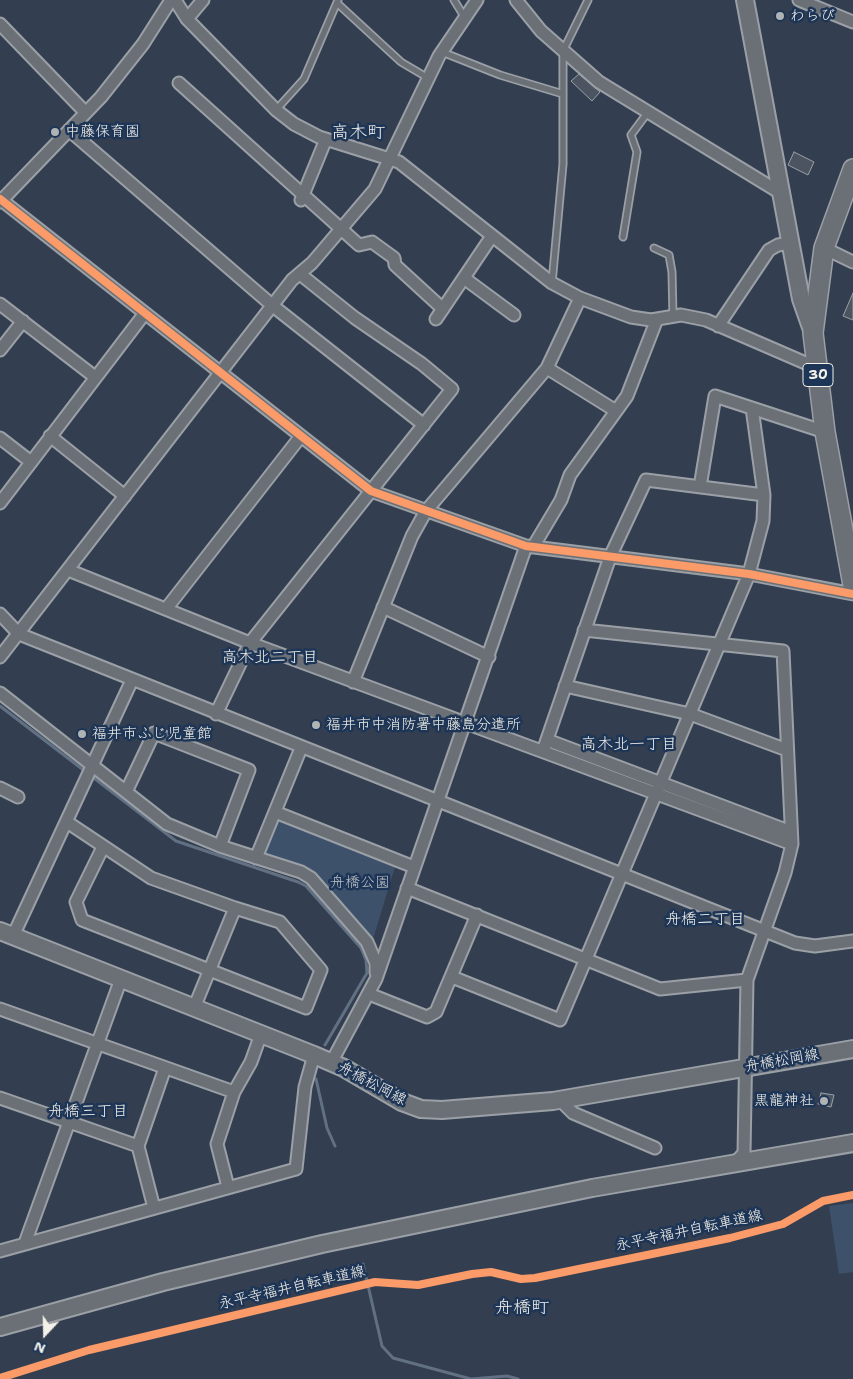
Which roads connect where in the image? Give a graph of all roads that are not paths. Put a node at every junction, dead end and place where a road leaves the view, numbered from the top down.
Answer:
1 (171, 0) edge
2 (175, 0) edge
3 (203, 0) edge
4 (454, 0) edge
5 (477, 0) edge
6 (516, 0) edge
7 (588, 0) edge
8 (745, 0) edge
9 (799, 0) edge
10 (337, 2) edge
11 (465, 18) junction
12 (187, 19) junction
13 (853, 22) edge
14 (0, 24) edge
15 (442, 52) junction
16 (562, 52) junction
17 (428, 78) junction
18 (178, 83) dead end
19 (563, 94) junction
20 (276, 110) junction
21 (85, 112) junction
22 (648, 112) junction
23 (69, 130) junction
24 (326, 139) junction
25 (391, 158) junction
26 (853, 169) edge
27 (779, 192) junction
28 (302, 198) junction
29 (0, 200) edge
30 (341, 228) junction
31 (492, 236) junction
32 (623, 237) dead end
33 (790, 243) junction
34 (654, 248) dead end
35 (824, 248) junction
36 (853, 262) edge
37 (300, 274) junction
38 (464, 278) junction
39 (552, 283) junction
40 (580, 298) junction
41 (0, 304) edge
42 (273, 306) junction
43 (443, 309) junction
44 (145, 313) junction
45 (514, 315) dead end
46 (673, 316) junction
47 (436, 319) dead end
48 (657, 319) junction
49 (22, 321) junction
50 (718, 326) junction
51 (813, 334) junction
52 (0, 350) edge
53 (547, 368) junction
54 (817, 368) junction
55 (220, 373) junction
56 (95, 377) junction
57 (752, 408) junction
58 (616, 411) junction
59 (424, 425) junction
60 (825, 432) junction
61 (50, 436) junction
62 (301, 436) junction
63 (0, 438) edge
64 (31, 462) junction
65 (700, 487) junction
66 (371, 491) junction
67 (764, 495) junction
68 (125, 496) junction
69 (0, 503) edge
70 (426, 511) junction
71 (530, 547) junction
72 (610, 557) junction
73 (68, 570) junction
74 (749, 574) junction
75 (853, 585) edge
76 (853, 594) edge
77 (383, 608) junction
78 (166, 609) junction
79 (0, 614) edge
80 (584, 630) junction
81 (19, 634) junction
82 (250, 643) junction
83 (719, 643) junction
84 (489, 656) junction
85 (0, 657) edge
86 (132, 680) junction
87 (353, 682) junction
88 (565, 686) junction
89 (0, 693) edge
90 (216, 714) junction
91 (690, 714) junction
92 (466, 723) junction
93 (545, 746) junction
94 (300, 748) junction
95 (787, 750) junction
96 (93, 766) junction
97 (661, 783) junction
98 (0, 788) edge
99 (126, 792) junction
100 (657, 794) junction
101 (18, 797) dead end
102 (437, 801) junction
103 (275, 812) junction
104 (67, 822) junction
105 (791, 832) junction
106 (792, 844) junction
107 (220, 846) junction
108 (103, 847) junction
109 (256, 858) junction
110 (414, 867) junction
111 (622, 873) junction
112 (408, 888) junction
113 (235, 908) junction
114 (477, 916) junction
115 (765, 930) junction
116 (7, 934) edge
117 (853, 941) edge
118 (586, 959) junction
119 (210, 970) junction
120 (452, 977) junction
121 (121, 979) junction
122 (376, 979) junction
123 (747, 980) junction
124 (369, 994) junction
125 (194, 1008) junction
126 (0, 1010) edge
127 (261, 1034) junction
128 (95, 1044) junction
129 (853, 1049) edge
130 (314, 1055) junction
131 (331, 1063) junction
132 (747, 1067) junction
133 (165, 1068) junction
134 (234, 1092) junction
135 (0, 1098) edge
136 (560, 1100) junction
137 (68, 1122) junction
138 (853, 1143) edge
139 (138, 1146) junction
140 (655, 1148) dead end
141 (734, 1165) junction
142 (228, 1187) junction
143 (154, 1208) junction
144 (25, 1243) junction
145 (0, 1251) edge
146 (0, 1327) edge

1 - 21 street
2 - 12 street
3 - 12 street
4 - 11 lane
5 - 11 street
6 - 16 street
7 - 16 lane
8 - 27 street
9 - 13 street
10 - 17 lane
10 - 20 lane
11 - 15 street
12 - 20 street
14 - 21 street
15 - 17 street
15 - 19 lane
16 - 19 lane
16 - 22 street
17 - 25 street
18 - 28 street
19 - 39 lane
20 - 24 street
21 - 23 street
22 - 27 street
22 - 32 lane
23 - 29 street
23 - 42 street
24 - 25 street
24 - 28 street
25 - 30 street
25 - 31 street
26 - 35 main road, 30
27 - 33 street
28 - 30 street
29 - 44 street
30 - 37 street
30 - 43 street
31 - 38 street
31 - 39 street
33 - 50 street
33 - 51 street
34 - 46 lane
35 - 36 street
35 - 51 main road, 30
37 - 42 street
37 - 59 street
38 - 43 street
38 - 45 street
39 - 40 street
40 - 48 street
40 - 53 street
41 - 49 street
42 - 55 street
42 - 59 street
43 - 47 street
44 - 55 street
44 - 56 street
46 - 48 street
46 - 50 street
48 - 58 street
49 - 52 street
49 - 56 street
50 - 54 street
51 - 54 main road, 30
53 - 58 street
53 - 70 street
54 - 60 main road, 30
55 - 62 street
55 - 68 street
56 - 61 street
57 - 60 street
57 - 65 street
57 - 67 street
58 - 71 street
59 - 66 street
60 - 75 main road, 30
61 - 64 street
61 - 68 street
62 - 66 street
62 - 78 street
63 - 64 street
64 - 69 street
65 - 67 street
65 - 72 street
66 - 70 street
66 - 82 street
67 - 74 street
68 - 73 street
70 - 71 street
70 - 77 street
71 - 72 street
71 - 84 street
72 - 74 street
72 - 80 street
73 - 78 street
73 - 81 street
74 - 76 street
74 - 83 street
77 - 84 street
77 - 87 street
78 - 82 street
79 - 81 street
80 - 83 street
80 - 88 street
81 - 85 street
81 - 86 street
82 - 87 street
82 - 90 street
83 - 91 street
83 - 95 street
84 - 92 street
86 - 90 street
86 - 96 street
87 - 92 street
88 - 91 street
88 - 93 street
89 - 96 street
90 - 94 street
91 - 95 street
91 - 97 street
92 - 93 street
92 - 102 street
93 - 97 street
93 - 100 street
94 - 102 street
94 - 103 street
95 - 105 street
96 - 99 street
96 - 104 street
97 - 100 street
97 - 105 street
98 - 101 street
99 - 107 street
99 - 107 street
100 - 106 street
100 - 111 street
102 - 110 street
102 - 111 street
103 - 109 street
103 - 110 street
104 - 108 street
104 - 116 street
105 - 106 street
106 - 115 street
107 - 109 street
108 - 113 street
108 - 119 street
109 - 122 street
110 - 112 street
111 - 115 street
111 - 118 street
112 - 114 street
112 - 122 street
113 - 119 street
113 - 119 street
114 - 118 street
114 - 120 street
115 - 117 street
115 - 123 street
116 - 121 street, 舟橋松岡線
118 - 120 street
118 - 123 street
119 - 125 street
120 - 124 street
121 - 125 street, 舟橋松岡線
121 - 128 street
122 - 124 street
123 - 132 street
124 - 131 street
125 - 127 street, 舟橋松岡線
126 - 128 street
127 - 130 street, 舟橋松岡線
127 - 134 street
128 - 133 street
128 - 137 street
129 - 132 street, 舟橋松岡線
130 - 131 street, 舟橋松岡線
130 - 142 street
131 - 136 street, 舟橋松岡線
132 - 136 street, 舟橋松岡線
132 - 141 street
133 - 134 street
133 - 139 street
134 - 142 street
135 - 137 street
136 - 140 street
137 - 139 street
137 - 144 street
138 - 141 street
139 - 143 street
141 - 146 street
142 - 143 street
143 - 144 street
144 - 145 street

